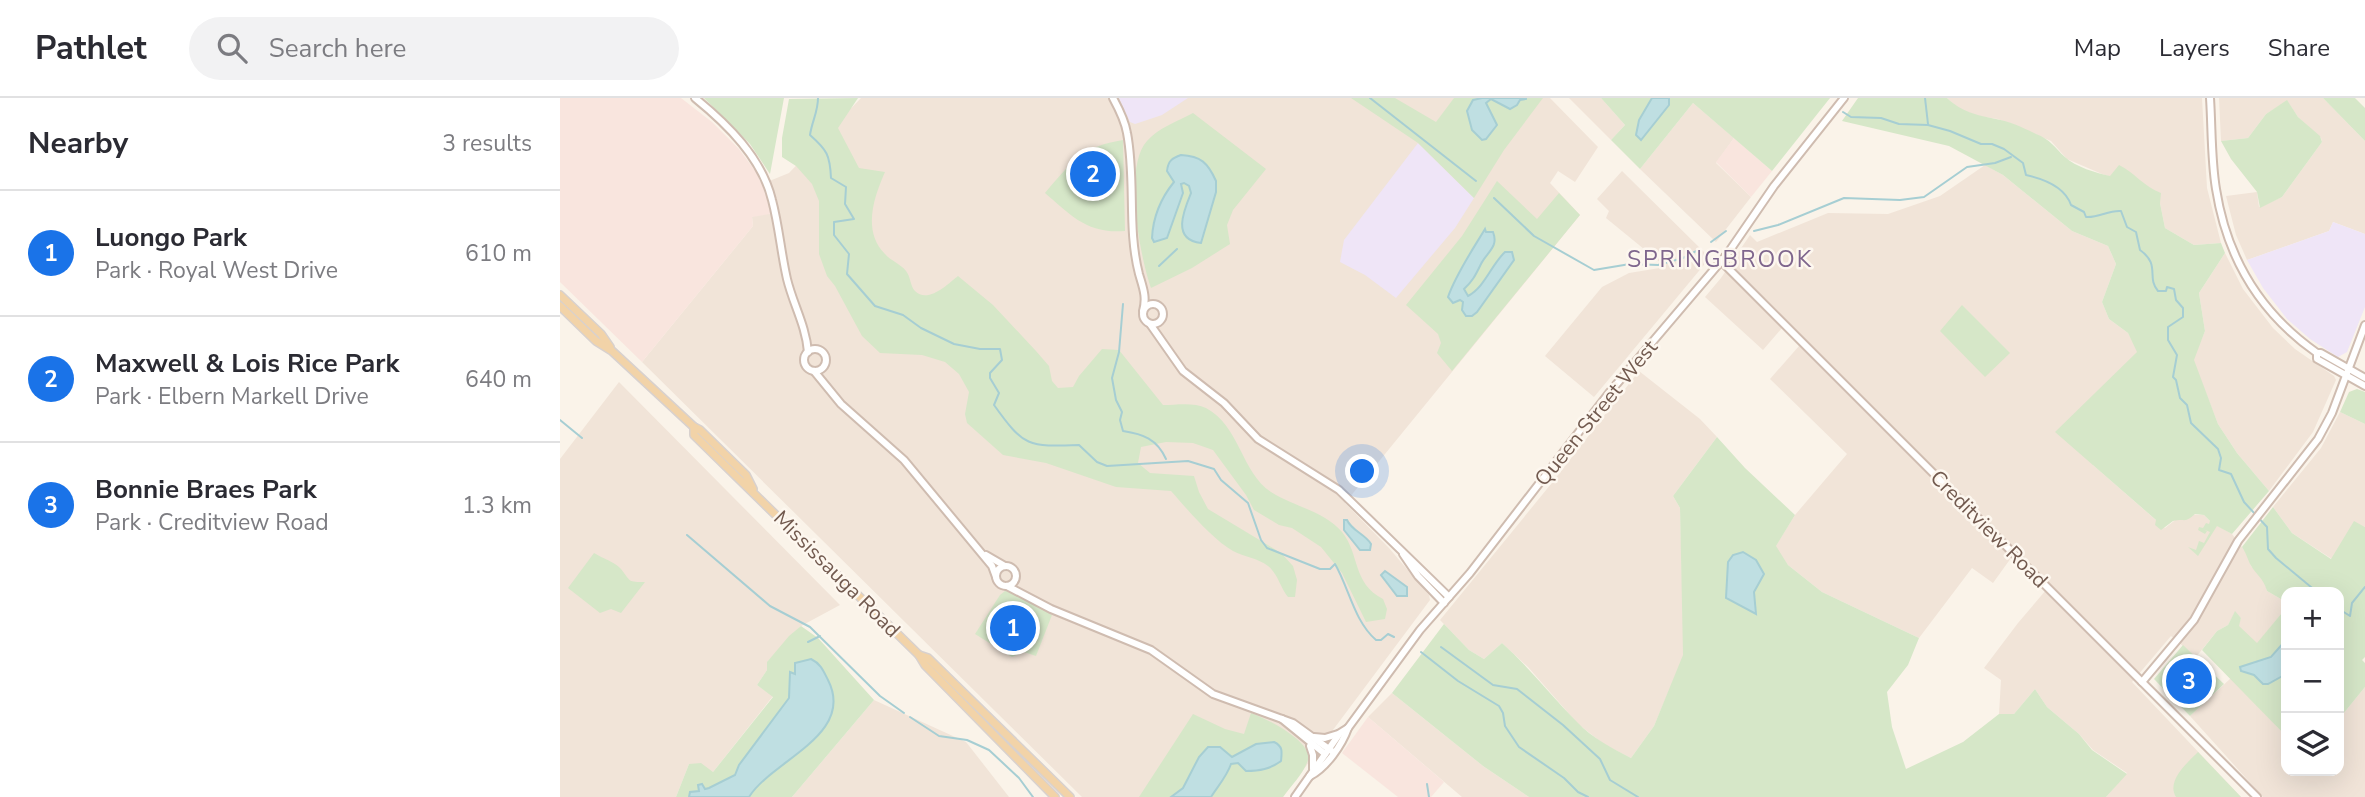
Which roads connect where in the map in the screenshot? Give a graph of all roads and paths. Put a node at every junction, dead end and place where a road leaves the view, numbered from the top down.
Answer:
1 (695, 98) edge
2 (1113, 98) edge
3 (1844, 98) edge
4 (2210, 98) edge
5 (1721, 261) junction
6 (1144, 288) junction
7 (560, 295) edge
8 (1157, 305) junction
9 (560, 306) edge
10 (1143, 311) junction
11 (1162, 320) junction
12 (1150, 324) junction
13 (2365, 325) edge
14 (803, 326) junction
15 (1166, 346) junction
16 (818, 350) junction
17 (612, 351) junction
18 (808, 352) junction
19 (824, 366) junction
20 (814, 371) junction
21 (2347, 373) junction
22 (2365, 378) edge
23 (826, 384) junction
24 (2365, 387) edge
25 (979, 550) junction
26 (1006, 566) junction
27 (996, 577) junction
28 (1016, 577) junction
29 (1007, 586) junction
30 (1446, 600) junction
31 (1037, 601) junction
32 (919, 655) junction
33 (2142, 682) junction
34 (1280, 718) junction
35 (1348, 728) junction
36 (1340, 733) junction
37 (1314, 737) junction
38 (1307, 741) junction
39 (1329, 753) junction
40 (1313, 769) junction
41 (1310, 776) junction
42 (1055, 797) edge
43 (1070, 797) edge
44 (1295, 797) edge
45 (2257, 797) edge

1 - 14 street
2 - 6 street
3 - 5 street, Queen Street West
4 - 21 street
5 - 30 street, Queen Street West
5 - 33 street, Creditview Road
6 - 8 street
6 - 10 street
7 - 17 main road, Mississauga Road
8 - 10 street
8 - 11 street
9 - 17 main road, Mississauga Road
10 - 12 street
11 - 12 street
11 - 15 street
12 - 15 street
13 - 21 street
14 - 16 street
14 - 18 street
15 - 30 street
16 - 18 street
16 - 19 street
17 - 32 main road, Mississauga Road
18 - 20 street
19 - 20 street
19 - 23 street
20 - 23 street
21 - 22 street
21 - 24 street
21 - 33 street
23 - 25 street
25 - 26 street
25 - 27 street
26 - 27 street
26 - 28 street
27 - 29 street
28 - 29 street
28 - 31 street
29 - 31 street
30 - 35 street, Queen Street West
31 - 34 street
32 - 42 main road, Mississauga Road
32 - 43 main road, Mississauga Road
33 - 45 street, Creditview Road
34 - 37 street
34 - 38 street
35 - 36 street, Queen Street West
35 - 39 street, Queen Street West
36 - 37 street
36 - 39 street, Queen Street West
37 - 39 street
38 - 39 street
38 - 40 street
39 - 40 street, Queen Street West
39 - 41 street, Queen Street West
40 - 41 street, Queen Street West
41 - 44 street, Queen Street West

